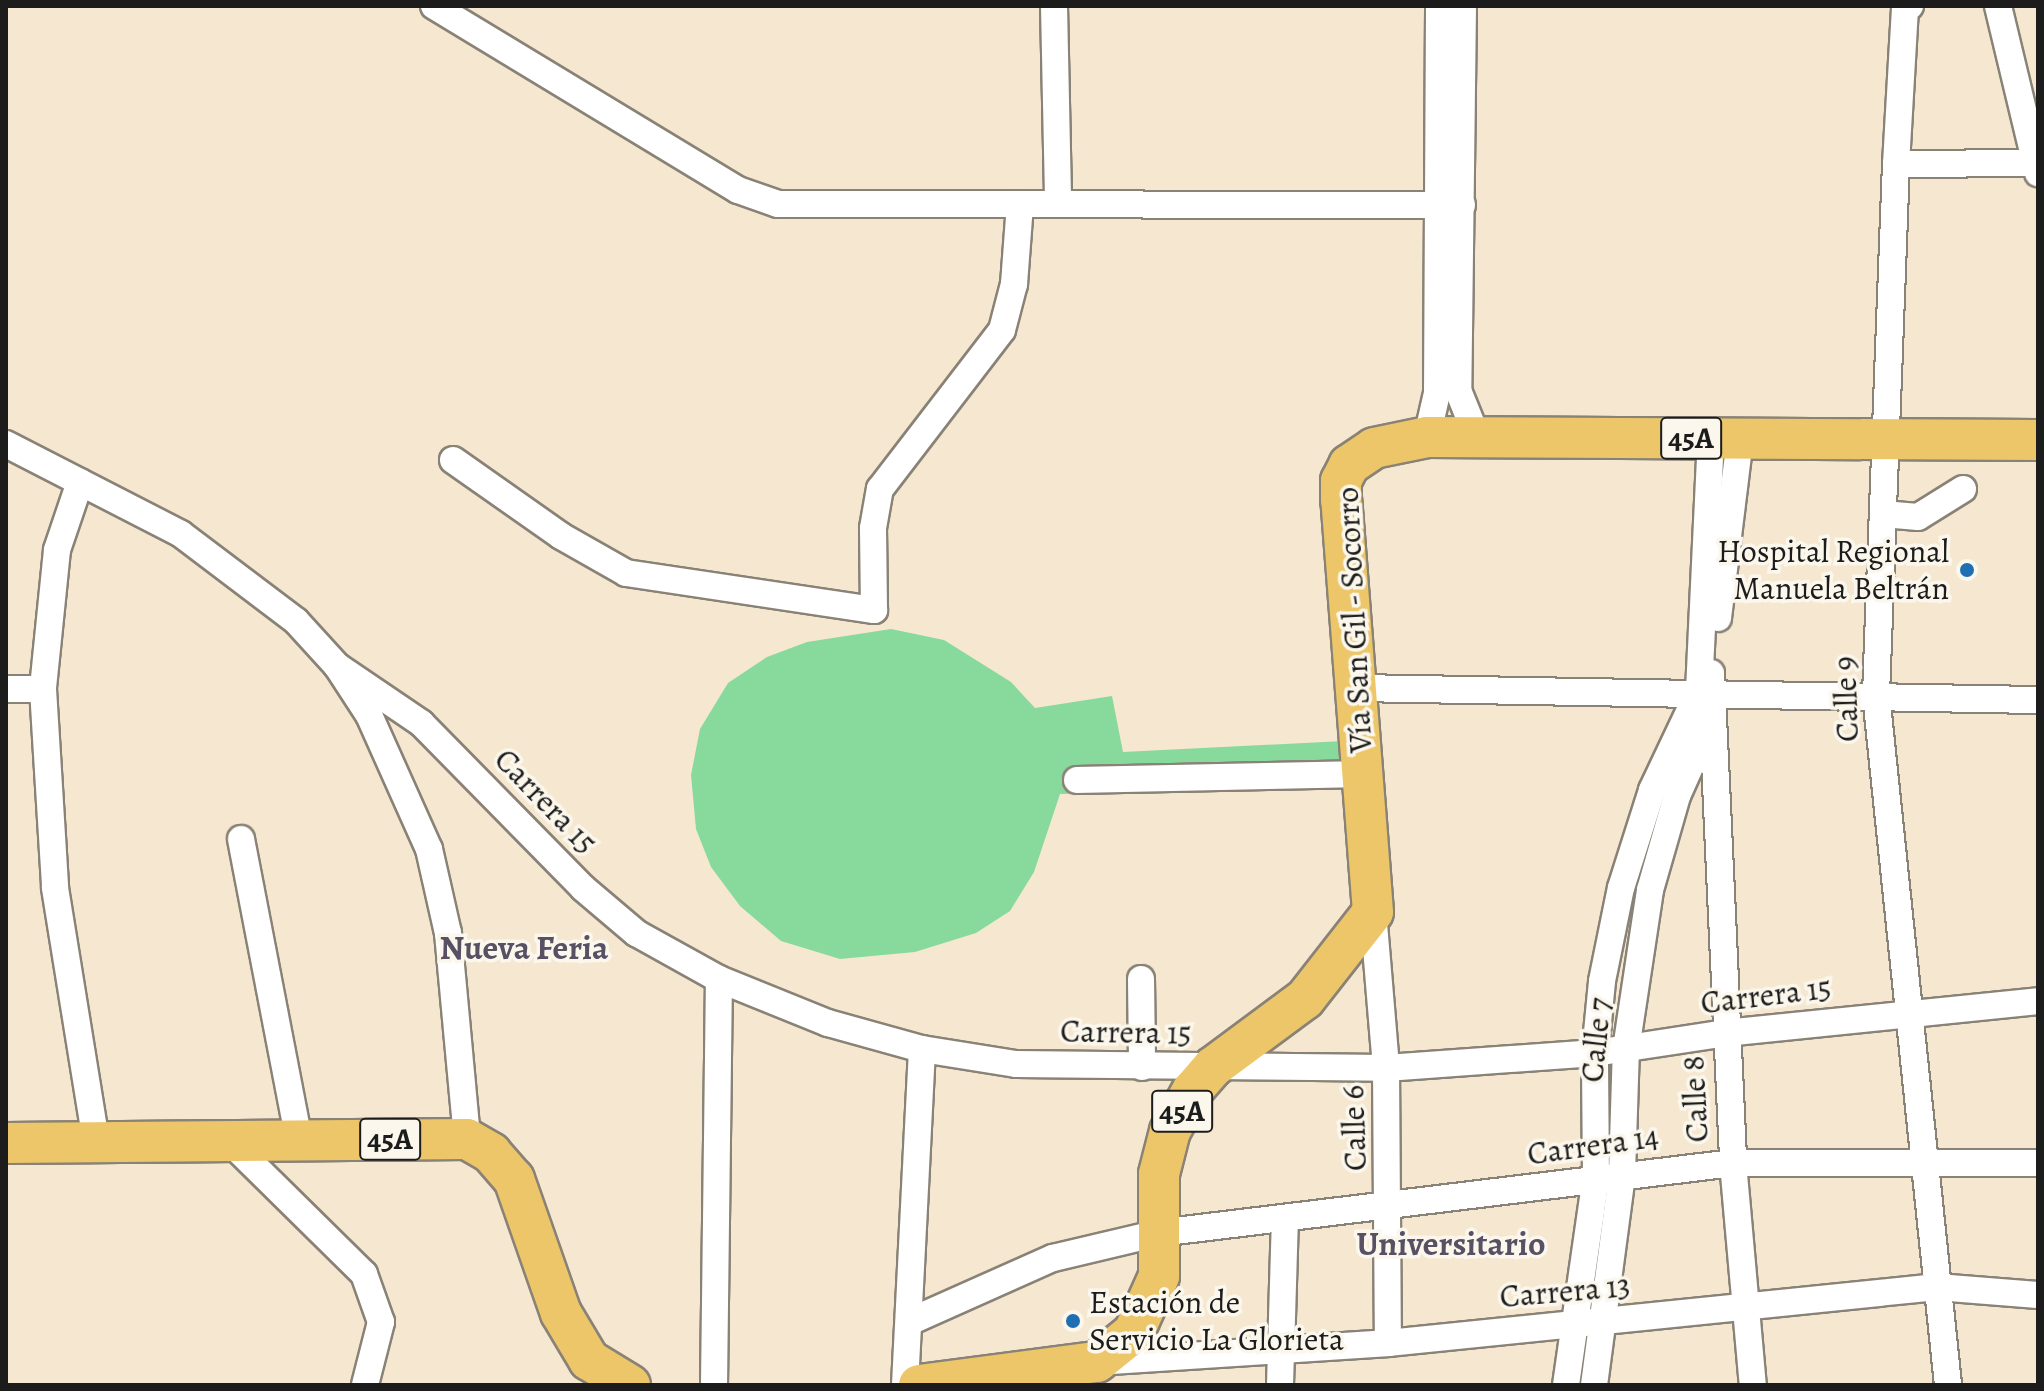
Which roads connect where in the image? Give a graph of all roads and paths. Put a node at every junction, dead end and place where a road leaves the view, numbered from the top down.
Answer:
1 (434, 6) edge
2 (1054, 6) edge
3 (1439, 6) edge
4 (1463, 6) edge
5 (1998, 6) edge
6 (1907, 7) edge
7 (1896, 164) junction
8 (2037, 168) edge
9 (1058, 202) junction
10 (1020, 204) junction
11 (1450, 205) junction
12 (1427, 437) junction
13 (1477, 437) junction
14 (1726, 439) junction
15 (1887, 439) junction
16 (2038, 440) edge
17 (6, 444) edge
18 (453, 460) dead end
19 (80, 482) junction
20 (1963, 489) dead end
21 (1883, 514) junction
22 (337, 666) junction
23 (1356, 688) junction
24 (6, 689) edge
25 (43, 689) junction
26 (1876, 695) junction
27 (1707, 699) junction
28 (2038, 700) edge
29 (1363, 774) junction
30 (1077, 780) dead end
31 (241, 839) dead end
32 (1621, 888) junction
33 (1650, 890) junction
34 (1373, 912) junction
35 (719, 979) junction
36 (1141, 979) dead end
37 (2038, 1001) edge
38 (1908, 1012) junction
39 (1725, 1033) junction
40 (922, 1049) junction
41 (1626, 1049) junction
42 (1595, 1053) junction
43 (1142, 1067) junction
44 (1213, 1067) junction
45 (1386, 1068) junction
46 (299, 1139) junction
47 (467, 1139) junction
48 (228, 1140) junction
49 (96, 1142) junction
50 (6, 1143) edge
51 (1924, 1159) junction
52 (1733, 1163) junction
53 (2038, 1163) edge
54 (1609, 1176) junction
55 (1390, 1208) junction
56 (1285, 1221) junction
57 (1159, 1233) junction
58 (1937, 1287) junction
59 (2038, 1295) edge
60 (1746, 1310) junction
61 (909, 1322) junction
62 (1603, 1322) junction
63 (1575, 1324) junction
64 (1388, 1343) junction
65 (1284, 1350) junction
66 (1097, 1362) junction
67 (365, 1385) edge
68 (630, 1385) edge
69 (714, 1385) edge
70 (905, 1385) edge
71 (919, 1385) edge
72 (1280, 1385) edge
73 (1566, 1385) edge
74 (1594, 1385) edge
75 (1753, 1385) edge
76 (1948, 1385) edge

1 - 10 street
2 - 9 street
3 - 11 street
4 - 11 street
5 - 8 street
6 - 7 street, Calle 9
7 - 8 street
7 - 15 street, Calle 9
9 - 10 street
9 - 11 street
10 - 18 street
11 - 12 street
11 - 13 street
12 - 13 highway, Vía San Gil - Socorro / 45A
12 - 23 highway, Vía San Gil - Socorro / 45A
13 - 14 highway, Vía San Gil - Socorro / 45A
14 - 15 highway, Vía San Gil - Socorro / 45A
14 - 27 street
15 - 16 highway, Vía San Gil - Socorro / 45A
15 - 21 street, Calle 9
17 - 19 street
19 - 22 street
19 - 25 street
20 - 21 street
21 - 26 street, Calle 9
22 - 35 street, Carrera 15
22 - 47 street
23 - 27 street
23 - 29 highway, Vía San Gil - Socorro / 45A
24 - 25 street
25 - 49 street
26 - 27 street
26 - 28 street
26 - 38 street, Calle 9
27 - 32 street
27 - 33 street, Calle 7
27 - 39 street, Calle 8
29 - 30 street
29 - 34 highway, Vía San Gil - Socorro / 45A
31 - 46 street
32 - 33 street
32 - 42 street
33 - 41 street, Calle 7
34 - 44 highway, 45A
34 - 45 street, Calle 6
35 - 40 street, Carrera 15
35 - 69 street
36 - 43 street
37 - 38 street, Carrera 15
38 - 39 street, Carrera 15
38 - 51 street, Calle 9
39 - 41 street, Carrera 15
39 - 52 street, Calle 8
40 - 43 street, Carrera 15
40 - 61 street
41 - 42 street, Carrera 15
41 - 54 street, Calle 7
42 - 45 street, Carrera 15
42 - 54 street
43 - 44 street, Carrera 15
44 - 45 street, Carrera 15
44 - 57 highway, 45A
45 - 55 street, Calle 6
46 - 47 highway, 45A
46 - 48 highway, 45A
47 - 68 highway, 45A
48 - 49 highway, 45A
48 - 67 street
49 - 50 highway, 45A
51 - 52 street, Carrera 14
51 - 53 street, Carrera 14
51 - 58 street, Calle 9
52 - 54 street, Carrera 14
52 - 60 street, Calle 8
54 - 55 street, Carrera 14
54 - 62 street, Calle 7
54 - 63 street
55 - 56 street, Carrera 14
55 - 64 street, Calle 6
56 - 57 street, Carrera 14
56 - 65 street
57 - 61 street, Carrera 14
57 - 66 highway, 45A
58 - 59 street, Carrera 13
58 - 60 street, Carrera 13
58 - 76 street, Calle 9
60 - 62 street, Carrera 13
60 - 75 street, Calle 8
61 - 70 street
62 - 63 street, Carrera 13
62 - 74 street, Calle 7
63 - 64 street, Carrera 13
63 - 73 street
64 - 65 street, Carrera 13
65 - 66 street, Carrera 13
65 - 72 street
66 - 71 highway

